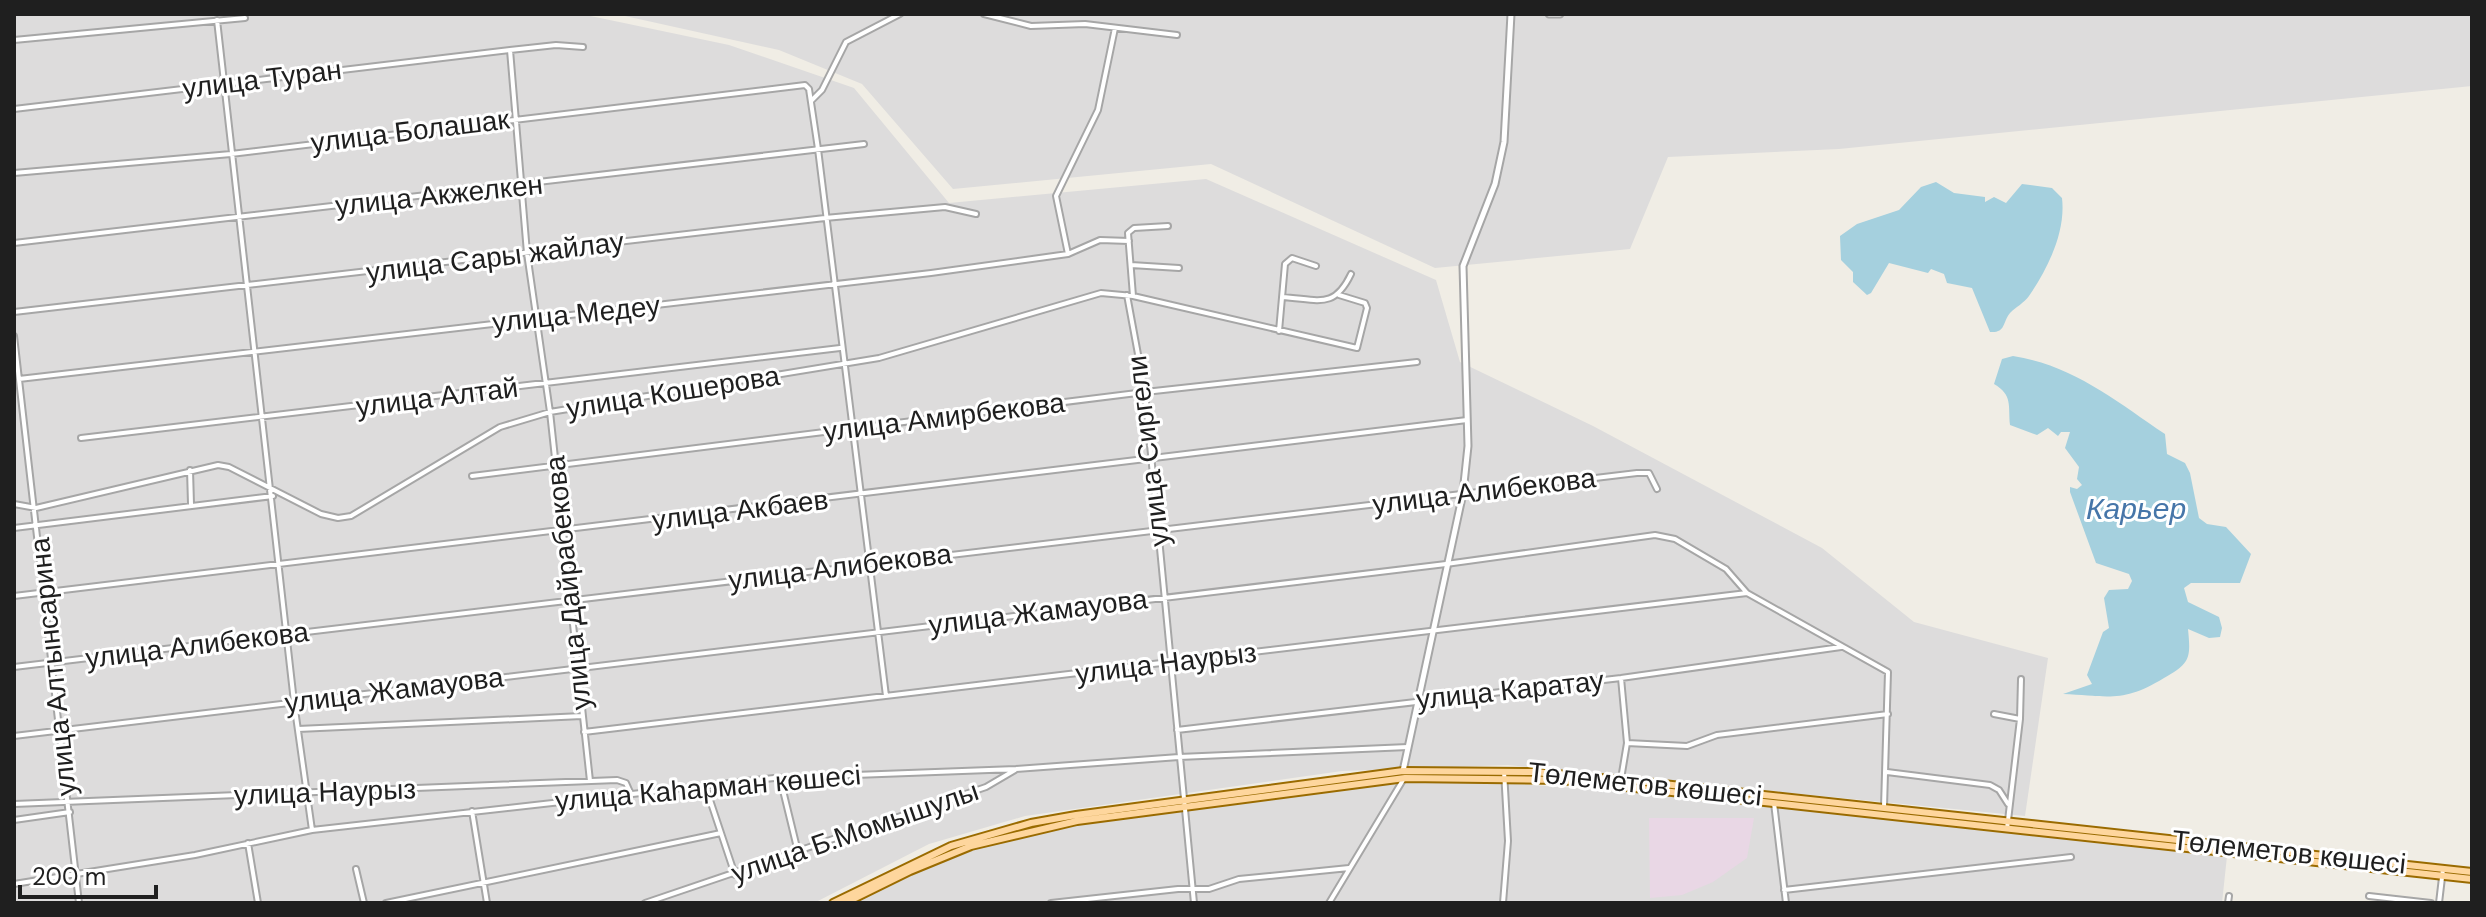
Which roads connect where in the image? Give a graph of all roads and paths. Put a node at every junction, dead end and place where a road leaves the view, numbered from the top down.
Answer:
1 (900, 14) edge
2 (984, 14) edge
3 (1511, 14) edge
4 (1549, 14) edge
5 (1560, 14) edge
6 (245, 18) dead end
7 (217, 20) junction
8 (1115, 28) junction
9 (1177, 35) dead end
10 (14, 40) edge
11 (583, 47) dead end
12 (510, 50) junction
13 (223, 84) junction
14 (811, 101) junction
15 (14, 109) edge
16 (515, 117) junction
17 (864, 144) dead end
18 (818, 149) junction
19 (231, 154) junction
20 (14, 173) edge
21 (522, 186) junction
22 (976, 214) dead end
23 (238, 218) junction
24 (825, 218) junction
25 (1168, 226) dead end
26 (1129, 241) junction
27 (14, 243) edge
28 (527, 253) junction
29 (1068, 254) junction
30 (1131, 265) junction
31 (1316, 266) dead end
32 (1179, 268) dead end
33 (1351, 274) dead end
34 (833, 285) junction
35 (248, 286) junction
36 (1127, 295) junction
37 (1339, 295) junction
38 (1133, 296) junction
39 (1282, 297) junction
40 (14, 312) edge
41 (536, 318) junction
42 (1279, 331) junction
43 (14, 336) edge
44 (840, 348) junction
45 (257, 351) junction
46 (1417, 362) dead end
47 (842, 365) junction
48 (19, 379) junction
49 (545, 383) junction
50 (1145, 392) junction
51 (550, 412) junction
52 (264, 419) junction
53 (1467, 420) junction
54 (853, 428) junction
55 (81, 438) dead end
56 (1152, 459) junction
57 (556, 465) junction
58 (190, 470) junction
59 (472, 476) dead end
60 (1657, 489) dead end
61 (273, 493) junction
62 (1463, 493) junction
63 (861, 495) junction
64 (14, 504) edge
65 (191, 504) junction
66 (36, 508) junction
67 (37, 526) junction
68 (14, 528) edge
69 (1158, 528) junction
70 (561, 532) junction
71 (870, 563) junction
72 (1446, 564) junction
73 (279, 566) junction
74 (43, 593) junction
75 (1747, 593) junction
76 (14, 596) edge
77 (1164, 596) junction
78 (569, 600) junction
79 (1433, 630) junction
80 (877, 631) junction
81 (287, 634) junction
82 (1843, 647) junction
83 (1171, 661) junction
84 (52, 663) junction
85 (14, 667) edge
86 (577, 668) junction
87 (1621, 678) junction
88 (2021, 679) dead end
89 (886, 696) junction
90 (1420, 700) junction
91 (294, 702) junction
92 (1888, 714) junction
93 (1994, 714) dead end
94 (582, 716) junction
95 (2020, 719) junction
96 (298, 729) junction
97 (59, 730) junction
98 (1177, 730) junction
99 (584, 732) junction
100 (14, 736) edge
101 (1627, 743) junction
102 (1408, 747) junction
103 (1179, 757) junction
104 (1016, 769) junction
105 (1886, 772) junction
106 (1404, 774) junction
107 (1505, 774) junction
108 (780, 778) junction
109 (1621, 779) junction
110 (590, 781) junction
111 (705, 785) junction
112 (630, 792) junction
113 (307, 793) junction
114 (1774, 800) junction
115 (1183, 803) junction
116 (14, 804) edge
117 (69, 804) junction
118 (2009, 806) junction
119 (1884, 807) junction
120 (472, 811) junction
121 (70, 812) junction
122 (14, 820) edge
123 (2007, 825) junction
124 (312, 830) junction
125 (721, 833) junction
126 (248, 843) junction
127 (798, 852) junction
128 (2071, 857) dead end
129 (1349, 868) junction
130 (356, 869) dead end
131 (2442, 872) junction
132 (2472, 872) edge
133 (77, 874) junction
134 (735, 875) junction
135 (2472, 879) edge
136 (483, 883) junction
137 (14, 884) edge
138 (1192, 888) junction
139 (1784, 890) junction
140 (2229, 896) dead end
141 (2369, 896) dead end
142 (79, 903) edge
143 (258, 903) edge
144 (364, 903) edge
145 (386, 903) edge
146 (487, 903) edge
147 (646, 903) edge
148 (833, 903) edge
149 (845, 903) edge
150 (1051, 903) edge
151 (1194, 903) edge
152 (1329, 903) edge
153 (1503, 903) edge
154 (1786, 903) edge
155 (2228, 903) edge
156 (2431, 903) edge
157 (2439, 903) edge

1 - 14 street
2 - 8 street
3 - 53 street
4 - 5 street
6 - 7 street
7 - 10 street
7 - 13 street
8 - 9 street
8 - 29 street
11 - 12 street, улица Туран
12 - 13 street, улица Туран
12 - 16 street, улица Дайрабекова
13 - 15 street, улица Туран
13 - 19 street
14 - 16 street, улица Болашак
14 - 18 street
16 - 19 street, улица Болашак
16 - 21 street, улица Дайрабекова
17 - 18 street, улица Акжелкен
18 - 21 street, улица Акжелкен
18 - 24 street
19 - 20 street, улица Болашак
19 - 23 street
21 - 23 street, улица Акжелкен
21 - 28 street, улица Дайрабекова
22 - 24 street, улица Сары жайлау
23 - 27 street, улица Акжелкен
23 - 35 street
24 - 28 street, улица Сары жайлау
24 - 34 street
25 - 26 street
26 - 29 street, улица Медеу
26 - 30 street
28 - 35 street, улица Сары жайлау
28 - 41 street, улица Дайрабекова
29 - 34 street, улица Медеу
30 - 32 street
30 - 38 street
31 - 39 street
33 - 37 street
34 - 41 street, улица Медеу
34 - 44 street
35 - 40 street, улица Сары жайлау
35 - 45 street
36 - 38 street, улица Кошерова
36 - 47 street, улица Кошерова
36 - 50 street, улица Сиргели
37 - 39 street
37 - 42 street, улица Кошерова
38 - 42 street, улица Кошерова
39 - 42 street
41 - 45 street, улица Медеу
41 - 49 street, улица Дайрабекова
43 - 48 street, улица Алтынсарина
44 - 47 street
44 - 49 street, улица Алтай
45 - 48 street, улица Медеу
45 - 52 street
46 - 50 street, улица Амирбекова
47 - 51 street, улица Кошерова
47 - 54 street
48 - 66 street, улица Алтынсарина
49 - 51 street, улица Дайрабекова
49 - 52 street, улица Алтай
50 - 54 street, улица Амирбекова
50 - 56 street, улица Сиргели
51 - 57 street, улица Дайрабекова
51 - 61 street, улица Кошерова
52 - 55 street, улица Алтай
52 - 61 street
53 - 56 street, улица Акбаев
53 - 62 street
54 - 57 street, улица Амирбекова
54 - 63 street
56 - 63 street, улица Акбаев
56 - 69 street, улица Сиргели
57 - 59 street, улица Амирбекова
57 - 70 street, улица Дайрабекова
58 - 61 street, улица Кошерова
58 - 65 street
58 - 66 street, улица Кошерова
60 - 62 street, улица Алибекова
61 - 65 street
61 - 73 street
62 - 69 street, улица Алибекова
62 - 72 street
63 - 70 street, улица Акбаев
63 - 71 street
64 - 66 street, улица Кошерова
65 - 67 street
66 - 67 street, улица Алтынсарина
67 - 68 street
67 - 74 street, улица Алтынсарина
69 - 71 street, улица Алибекова
69 - 77 street, улица Сиргели
70 - 73 street, улица Акбаев
70 - 78 street, улица Дайрабекова
71 - 78 street, улица Алибекова
71 - 80 street
72 - 75 street, улица Жамауова
72 - 77 street, улица Жамауова
72 - 79 street
73 - 74 street, улица Акбаев
73 - 81 street
74 - 76 street, улица Акбаев
74 - 84 street, улица Алтынсарина
75 - 79 street, улица Наурыз
75 - 82 street, улица Жамауова
77 - 80 street, улица Жамауова
77 - 83 street, улица Сиргели
78 - 81 street, улица Алибекова
78 - 86 street, улица Дайрабекова
79 - 83 street, улица Наурыз
79 - 90 street
80 - 86 street, улица Жамауова
80 - 89 street
81 - 84 street, улица Алибекова
81 - 91 street
82 - 87 street, улица Каратау
82 - 92 street, улица Жамауова
83 - 89 street, улица Наурыз
83 - 98 street, улица Сиргели
84 - 85 street, улица Алибекова
84 - 97 street, улица Алтынсарина
86 - 91 street, улица Жамауова
86 - 94 street, улица Дайрабекова
87 - 90 street, улица Каратау
87 - 101 street
88 - 95 street
89 - 99 street, улица Наурыз
90 - 98 street, улица Каратау
90 - 102 street
91 - 96 street
91 - 97 street, улица Жамауова
92 - 101 street
92 - 105 street, улица Жамауова
93 - 95 street
94 - 96 street
94 - 99 street, улица Дайрабекова
95 - 118 street
96 - 113 street
97 - 100 street, улица Жамауова
97 - 117 street, улица Алтынсарина
98 - 103 street, улица Сиргели
99 - 110 street, улица Дайрабекова
101 - 109 street
102 - 103 street, улица Каһарман көшесі
102 - 106 street
103 - 104 street, улица Каһарман көшесі
103 - 115 street, улица Сиргели
104 - 108 street, улица Каһарман көшесі
104 - 127 street, улица Б.Момышулы
105 - 118 street
105 - 119 street, улица Жамауова
106 - 107 main road, Төлеметов көшесі
106 - 115 main road, Төлеметов көшесі
106 - 129 street
107 - 109 main road, Төлеметов көшесі
107 - 114 main road, Төлеметов көшесі
107 - 153 street
108 - 111 street, улица Каһарман көшесі
108 - 127 street
109 - 114 main road, Төлеметов көшесі
110 - 112 street, улица Наурыз
110 - 113 street, улица Наурыз
111 - 112 street, улица Каһарман көшесі
111 - 125 street
112 - 120 street, улица Каһарман көшесі
113 - 117 street, улица Наурыз
113 - 124 street
114 - 119 main road, Төлеметов көшесі
114 - 123 main road, Төлеметов көшесі
114 - 139 street
115 - 138 street, улица Сиргели
115 - 148 main road, Төлеметов көшесі
115 - 149 main road, Төлеметов көшесі
116 - 117 street, улица Наурыз
117 - 121 street, улица Алтынсарина
118 - 123 street
119 - 123 main road, Төлеметов көшесі
120 - 124 street, улица Каһарман көшесі
120 - 136 street
121 - 122 street
121 - 133 street, улица Алтынсарина
123 - 131 main road, Төлеметов көшесі
124 - 126 street, улица Каһарман көшесі
125 - 134 street
125 - 136 street
126 - 133 street, улица Каһарман көшесі
126 - 143 street
127 - 134 street, улица Б.Момышулы
128 - 139 street
129 - 138 street
129 - 152 street
130 - 144 street
131 - 132 main road, Төлеметов көшесі
131 - 135 main road, Төлеметов көшесі
131 - 157 street
133 - 137 street, улица Каһарман көшесі
133 - 142 street, улица Алтынсарина
134 - 147 street, улица Б.Момышулы
136 - 145 street
136 - 146 street
138 - 150 street
138 - 151 street, улица Сиргели
139 - 154 street
140 - 155 street
141 - 156 street

